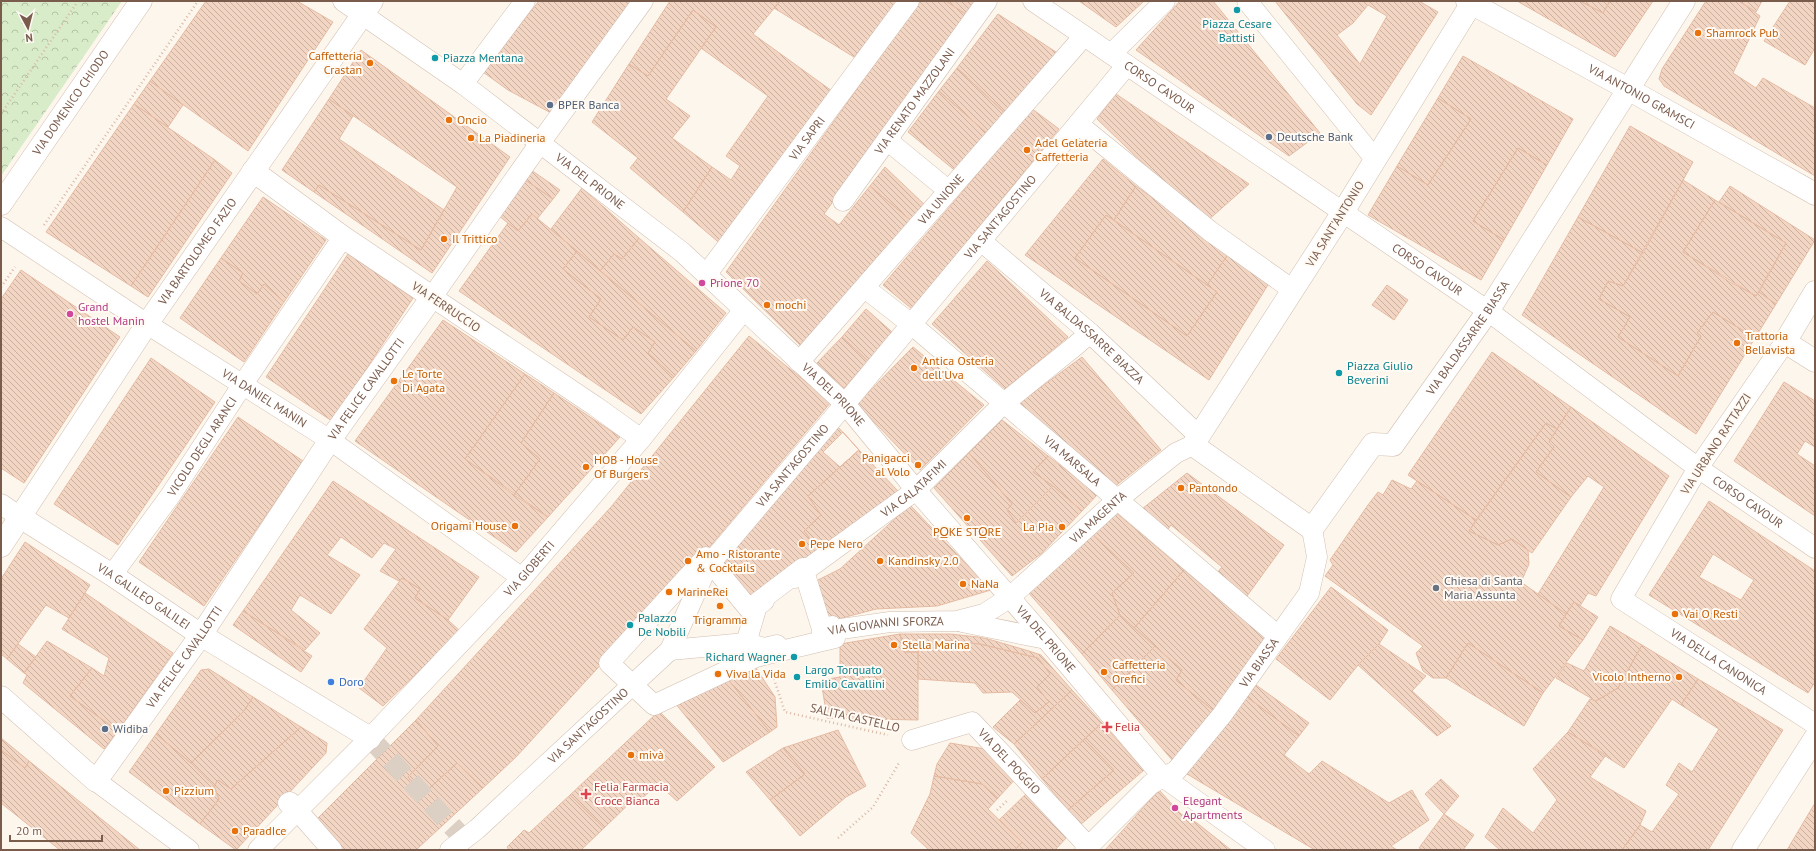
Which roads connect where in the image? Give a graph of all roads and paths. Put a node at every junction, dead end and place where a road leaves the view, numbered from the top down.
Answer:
1 (78, 1) edge
2 (141, 1) edge
3 (198, 1) edge
4 (343, 1) edge
5 (525, 1) edge
6 (643, 1) edge
7 (909, 1) edge
8 (987, 1) edge
9 (1033, 1) edge
10 (1165, 1) edge
11 (1247, 1) edge
12 (1684, 1) edge
13 (1470, 2) edge
14 (367, 8) edge
15 (1084, 36) junction
16 (1119, 60) junction
17 (463, 84) junction
18 (1628, 89) junction
19 (1, 114) edge
20 (1078, 124) junction
21 (887, 140) junction
22 (540, 143) junction
23 (1375, 159) junction
24 (253, 171) junction
25 (949, 190) junction
26 (1815, 194) edge
27 (843, 201) dead end
28 (1, 204) edge
29 (1343, 212) junction
30 (1, 227) edge
31 (343, 237) junction
32 (981, 241) junction
33 (29, 246) junction
34 (706, 275) junction
35 (1, 287) edge
36 (865, 288) junction
37 (1293, 290) junction
38 (1815, 292) edge
39 (432, 297) junction
40 (743, 310) junction
41 (1488, 311) junction
42 (147, 324) junction
43 (911, 324) junction
44 (1090, 333) junction
45 (1785, 342) junction
46 (799, 362) junction
47 (1815, 362) edge
48 (243, 384) junction
49 (1004, 403) junction
50 (845, 404) junction
51 (642, 439) junction
52 (330, 440) junction
53 (1196, 440) junction
54 (1698, 468) junction
55 (916, 490) junction
56 (1117, 500) junction
57 (1, 504) edge
58 (20, 517) junction
59 (1312, 529) junction
60 (1, 546) edge
61 (1815, 548) edge
62 (710, 563) junction
63 (804, 571) junction
64 (112, 575) junction
65 (522, 578) junction
66 (1009, 598) junction
67 (1621, 599) joint
68 (957, 621) junction
69 (834, 631) junction
70 (201, 635) junction
71 (1278, 636) junction
72 (1046, 639) junction
73 (746, 643) junction
74 (670, 650) junction
75 (766, 655) junction
76 (632, 685) junction
77 (1, 697) edge
78 (1815, 724) edge
79 (370, 738) junction
80 (1815, 738) edge
81 (912, 740) junction
82 (1163, 777) junction
83 (96, 780) junction
84 (291, 817) junction
85 (838, 838) dead end
86 (1086, 848) edge
87 (189, 850) edge
88 (244, 850) edge
89 (258, 850) edge
90 (280, 850) edge
91 (332, 850) edge
92 (450, 850) edge
93 (1265, 850) edge
94 (1743, 850) edge

1 - 19 path
2 - 28 street, VIA DOMENICO CHIODO
3 - 33 path
4 - 14 street, VIA DEL PRIONE
5 - 17 street
6 - 22 street, VIA FELICE CAVALLOTTI
7 - 34 street, VIA SAPRI
8 - 21 street, VIA RENATO MAZZOLANI
9 - 15 street, CORSO CAVOUR
10 - 16 street, VIA SANT'AGOSTINO
11 - 23 street
12 - 18 street, VIA BALDASSARRE BIASSA
13 - 18 street, VIA ANTONIO GRAMSCI
13 - 23 street, VIA SANT'ANTONIO
14 - 17 street, VIA DEL PRIONE
14 - 24 street, VIA BARTOLOMEO FAZIO
15 - 16 street, CORSO CAVOUR
15 - 25 street, VIA UNIONE
16 - 20 street, VIA SANT'AGOSTINO
16 - 29 street, CORSO CAVOUR
17 - 22 street, VIA DEL PRIONE
18 - 26 street, VIA ANTONIO GRAMSCI
18 - 41 street, VIA BALDASSARRE BIASSA
20 - 32 street, VIA SANT'AGOSTINO
20 - 37 street
21 - 25 street
21 - 27 street, VIA RENATO MAZZOLANI
22 - 34 street, VIA DEL PRIONE
22 - 39 street, VIA FELICE CAVALLOTTI
23 - 29 street, VIA SANT'ANTONIO
24 - 31 street, VIA FERRUCCIO
24 - 42 street, VIA BARTOLOMEO FAZIO
25 - 36 street, VIA UNIONE
29 - 37 street, VIA SANT'ANTONIO
29 - 41 street, CORSO CAVOUR
30 - 33 street, VIA DANIEL MANIN
31 - 39 street, VIA FERRUCCIO
31 - 48 street, VICOLO DEGLI ARANCI
32 - 43 street, VIA SANT'AGOSTINO
32 - 44 street, VIA BALDASSARRE BIAZZA
33 - 35 path
33 - 42 street, VIA DANIEL MANIN
34 - 40 street, VIA DEL PRIONE
36 - 43 street, VIA MARSALA
36 - 46 street, VIA UNIONE
37 - 53 street, VIA SANT'ANTONIO
38 - 45 street, VIA URBANO RATTAZZI
39 - 51 street, VIA FERRUCCIO
39 - 52 street, VIA FELICE CAVALLOTTI
40 - 46 street, VIA DEL PRIONE
40 - 51 street, VIA GIOBERTI
41 - 54 street, CORSO CAVOUR
41 - 59 street, VIA BALDASSARRE BIASSA
42 - 48 street, VIA DANIEL MANIN
42 - 58 street, VIA BARTOLOMEO FAZIO
43 - 49 street, VIA MARSALA
43 - 50 street, VIA SANT'AGOSTINO
44 - 49 street, VIA CALATAFIMI
44 - 53 street, VIA BALDASSARRE BIAZZA
45 - 47 street
45 - 54 street, VIA URBANO RATTAZZI
46 - 50 street, VIA DEL PRIONE
48 - 52 street, VIA DANIEL MANIN
48 - 64 street, VICOLO DEGLI ARANCI
49 - 55 street, VIA CALATAFIMI
49 - 56 street, VIA MARSALA
50 - 55 street, VIA DEL PRIONE
50 - 62 street, VIA SANT'AGOSTINO
51 - 65 street, VIA GIOBERTI
52 - 65 street, VIA DANIEL MANIN
52 - 70 street, VIA FELICE CAVALLOTTI
53 - 56 street, VIA MAGENTA
53 - 59 street
54 - 61 street, CORSO CAVOUR
54 - 67 street, VIA URBANO RATTAZZI
55 - 63 street, VIA CALATAFIMI
55 - 66 street, VIA DEL PRIONE
56 - 66 street, VIA MAGENTA
56 - 71 street, VIA MARSALA
57 - 58 street, VIA GALILEO GALILEI
58 - 60 street, VIA BARTOLOMEO FAZIO
58 - 64 street, VIA GALILEO GALILEI
59 - 71 street, VIA BIASSA
62 - 63 street
62 - 74 street, VIA SANT'AGOSTINO
62 - 76 street
63 - 69 street
63 - 73 street, VIA CALATAFIMI
64 - 70 street, VIA GALILEO GALILEI
65 - 79 street, VIA GIOBERTI
66 - 68 street, VIA GIOVANNI SFORZA
66 - 72 street, VIA DEL PRIONE
67 - 78 street, VIA DELLA CANONICA
68 - 69 street, VIA GIOVANNI SFORZA
68 - 72 street, VIA GIOVANNI SFORZA
69 - 73 street, VIA GIOVANNI SFORZA
69 - 75 street
70 - 79 street, VIA GALILEO GALILEI
70 - 83 street, VIA FELICE CAVALLOTTI
71 - 82 street, VIA BIASSA
72 - 82 street, VIA DEL PRIONE
73 - 74 street, VIA GIOVANNI SFORZA
74 - 76 street, VIA SANT'AGOSTINO
75 - 76 street
75 - 81 path, SALITA CASTELLO
76 - 92 street, VIA SANT'AGOSTINO
77 - 83 street
79 - 84 street, VIA GIOBERTI
80 - 94 street
81 - 85 path, SALITA CASTELLO
81 - 86 street, VIA DEL POGGIO
82 - 86 street, VIA BIASSA
82 - 93 street, VIA DEL PRIONE
83 - 87 street
84 - 88 street
84 - 89 street, VIA GIOBERTI
84 - 90 street
84 - 91 street

